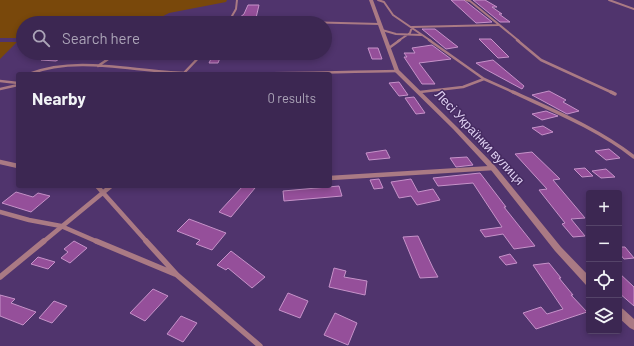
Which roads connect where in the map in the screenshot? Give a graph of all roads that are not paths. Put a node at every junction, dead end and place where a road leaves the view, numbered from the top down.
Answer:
1 (237, 0) edge
2 (371, 0) edge
3 (378, 0) edge
4 (466, 0) edge
5 (609, 0) edge
6 (385, 1) edge
7 (634, 9) edge
8 (232, 16) edge
9 (332, 25) edge
10 (498, 25) junction
11 (381, 27) junction
12 (412, 27) junction
13 (408, 34) junction
14 (421, 34) junction
15 (389, 48) junction
16 (107, 60) edge
17 (196, 60) edge
18 (98, 66) junction
19 (397, 71) junction
20 (34, 72) edge
21 (172, 72) edge
22 (185, 72) edge
23 (330, 72) edge
24 (484, 79) junction
25 (0, 81) edge
26 (16, 84) edge
27 (16, 85) edge
28 (0, 89) edge
29 (420, 92) junction
30 (615, 94) dead end
31 (634, 157) edge
32 (0, 162) edge
33 (16, 166) edge
34 (493, 168) junction
35 (332, 178) edge
36 (99, 188) edge
37 (108, 188) edge
38 (102, 192) junction
39 (0, 212) edge
40 (61, 226) junction
41 (177, 275) junction
42 (0, 277) edge
43 (586, 279) edge
44 (622, 314) edge
45 (634, 324) edge
46 (260, 346) edge

1 - 8 street
2 - 11 street, Лесі Українки вулиця
3 - 6 street
4 - 10 street
5 - 7 street
6 - 12 street
9 - 11 street
10 - 12 street
10 - 30 street
11 - 13 street
11 - 15 street, Лесі Українки вулиця
12 - 13 street
12 - 14 street
13 - 14 street
13 - 15 street
14 - 24 street
15 - 19 street, Лесі Українки вулиця
16 - 18 street
17 - 22 street
18 - 20 street
18 - 21 street
19 - 23 street
19 - 29 street, Лесі Українки вулиця
24 - 29 street
24 - 31 street
25 - 26 street
27 - 28 street
29 - 34 street, Лесі Українки вулиця
32 - 33 street
34 - 35 street
34 - 43 street, Лесі Українки вулиця
36 - 38 street
37 - 38 street
38 - 40 street
38 - 41 street
39 - 40 street
40 - 41 street
40 - 42 street
41 - 46 street
44 - 45 street

